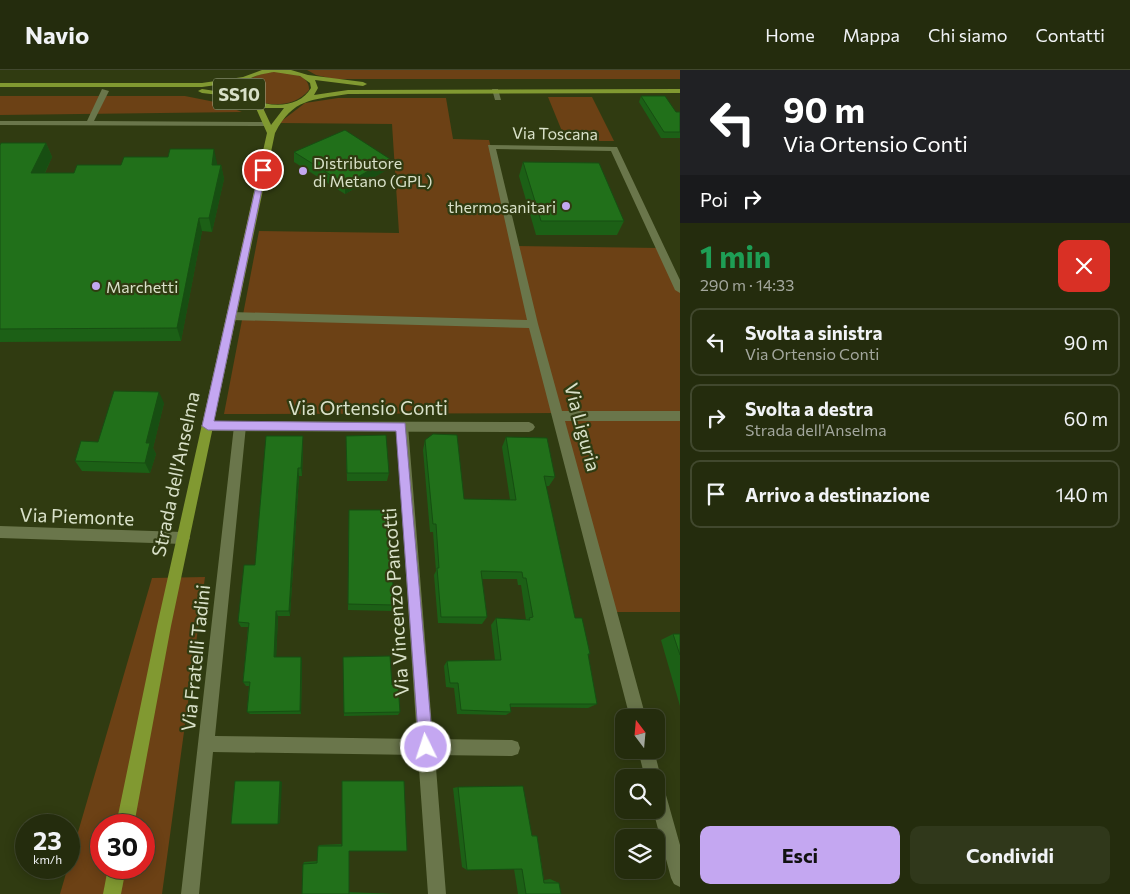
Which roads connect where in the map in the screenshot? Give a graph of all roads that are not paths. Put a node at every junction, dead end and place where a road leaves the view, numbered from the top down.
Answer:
1 (263, 71) edge
2 (296, 71) edge
3 (308, 77) junction
4 (244, 79) junction
5 (680, 84) edge
6 (0, 85) edge
7 (680, 90) edge
8 (0, 91) edge
9 (105, 91) junction
10 (243, 98) junction
11 (305, 99) junction
12 (293, 104) junction
13 (258, 105) junction
14 (0, 124) edge
15 (89, 124) junction
16 (269, 129) junction
17 (491, 147) joint
18 (680, 290) edge
19 (231, 316) junction
20 (533, 324) junction
21 (558, 416) junction
22 (680, 416) edge
23 (208, 426) junction
24 (240, 426) junction
25 (402, 426) junction
26 (529, 427) dead end
27 (0, 532) edge
28 (183, 538) junction
29 (636, 709) edge
30 (206, 744) junction
31 (426, 747) junction
32 (512, 748) dead end
33 (127, 814) edge
34 (664, 819) edge
35 (680, 878) edge
36 (115, 879) edge
37 (112, 894) edge
38 (190, 894) edge
39 (438, 894) edge

1 - 2 main road, SS10
1 - 4 main road, SS10
2 - 3 main road, SS10
3 - 5 main road, SS10
3 - 11 main road
4 - 6 main road, SS10
4 - 10 main road, SS10
7 - 11 main road, SS10
8 - 9 main road, SS10
9 - 10 main road, SS10
9 - 15 street
10 - 13 main road, SS10
11 - 12 main road, SS10
12 - 13 main road, SS10
12 - 16 main road, Strada dell'Anselma
13 - 16 main road
14 - 15 street
15 - 16 street
16 - 19 main road, Strada dell'Anselma
17 - 18 street, Via Toscana
17 - 20 street, Via Liguria
19 - 20 street
19 - 23 main road, Strada dell'Anselma
20 - 21 street, Via Liguria
21 - 22 street
21 - 29 street, Via Liguria
23 - 24 street, Via Ortensio Conti
23 - 28 main road, Strada dell'Anselma
24 - 25 street, Via Ortensio Conti
24 - 30 street, Via Fratelli Tadini
25 - 26 street, Via Ortensio Conti
25 - 31 street, Via Vincenzo Pancotti
27 - 28 street, Via Piemonte
28 - 33 main road, Strada dell'Anselma
30 - 31 street
30 - 38 street, Via Fratelli Tadini
31 - 32 street
31 - 39 street, Via Vincenzo Pancotti
34 - 35 street
36 - 37 main road

